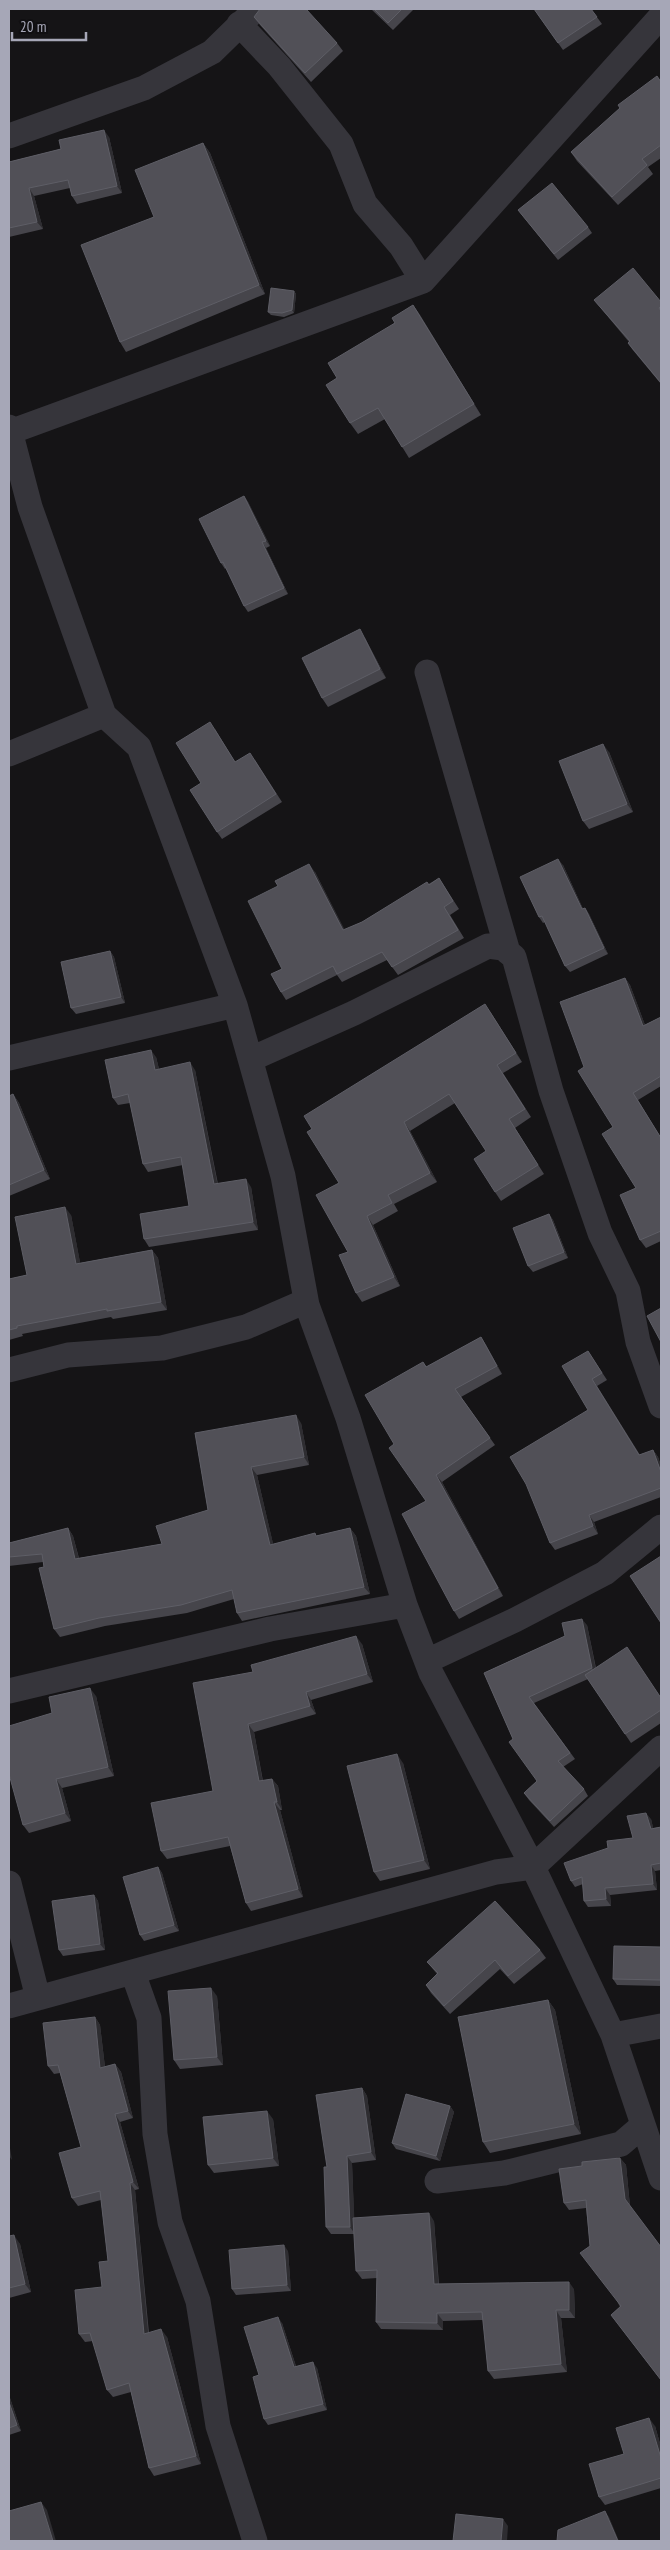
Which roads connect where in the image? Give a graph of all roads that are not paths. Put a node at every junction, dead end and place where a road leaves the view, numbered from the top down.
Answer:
1 (248, 16) edge
2 (661, 16) edge
3 (9, 136) edge
4 (423, 281) junction
5 (9, 429) edge
6 (427, 672) dead end
7 (104, 715) junction
8 (9, 754) edge
9 (508, 952) junction
10 (235, 1005) junction
11 (9, 1058) edge
12 (251, 1059) junction
13 (306, 1301) junction
14 (9, 1370) edge
15 (661, 1406) edge
16 (661, 1527) edge
17 (405, 1605) junction
18 (427, 1661) junction
19 (9, 1691) edge
20 (661, 1748) edge
21 (533, 1867) junction
22 (9, 1882) edge
23 (133, 1972) junction
24 (38, 1998) junction
25 (9, 2006) edge
26 (661, 2026) edge
27 (613, 2035) junction
28 (642, 2126) junction
29 (661, 2178) edge
30 (437, 2180) dead end
31 (255, 2541) edge

1 - 3 street
1 - 4 street
2 - 4 street
4 - 5 street
5 - 7 street
6 - 9 street
7 - 8 street
7 - 10 street
9 - 12 street
9 - 15 street
10 - 11 street
10 - 12 street
12 - 13 street
13 - 14 street
13 - 17 street
16 - 18 street
17 - 18 street
17 - 19 street
18 - 21 street
20 - 21 street
21 - 23 street
21 - 27 street
22 - 24 street
23 - 24 street
23 - 31 street
24 - 25 street
26 - 27 street
27 - 28 street
28 - 29 street
28 - 30 street

